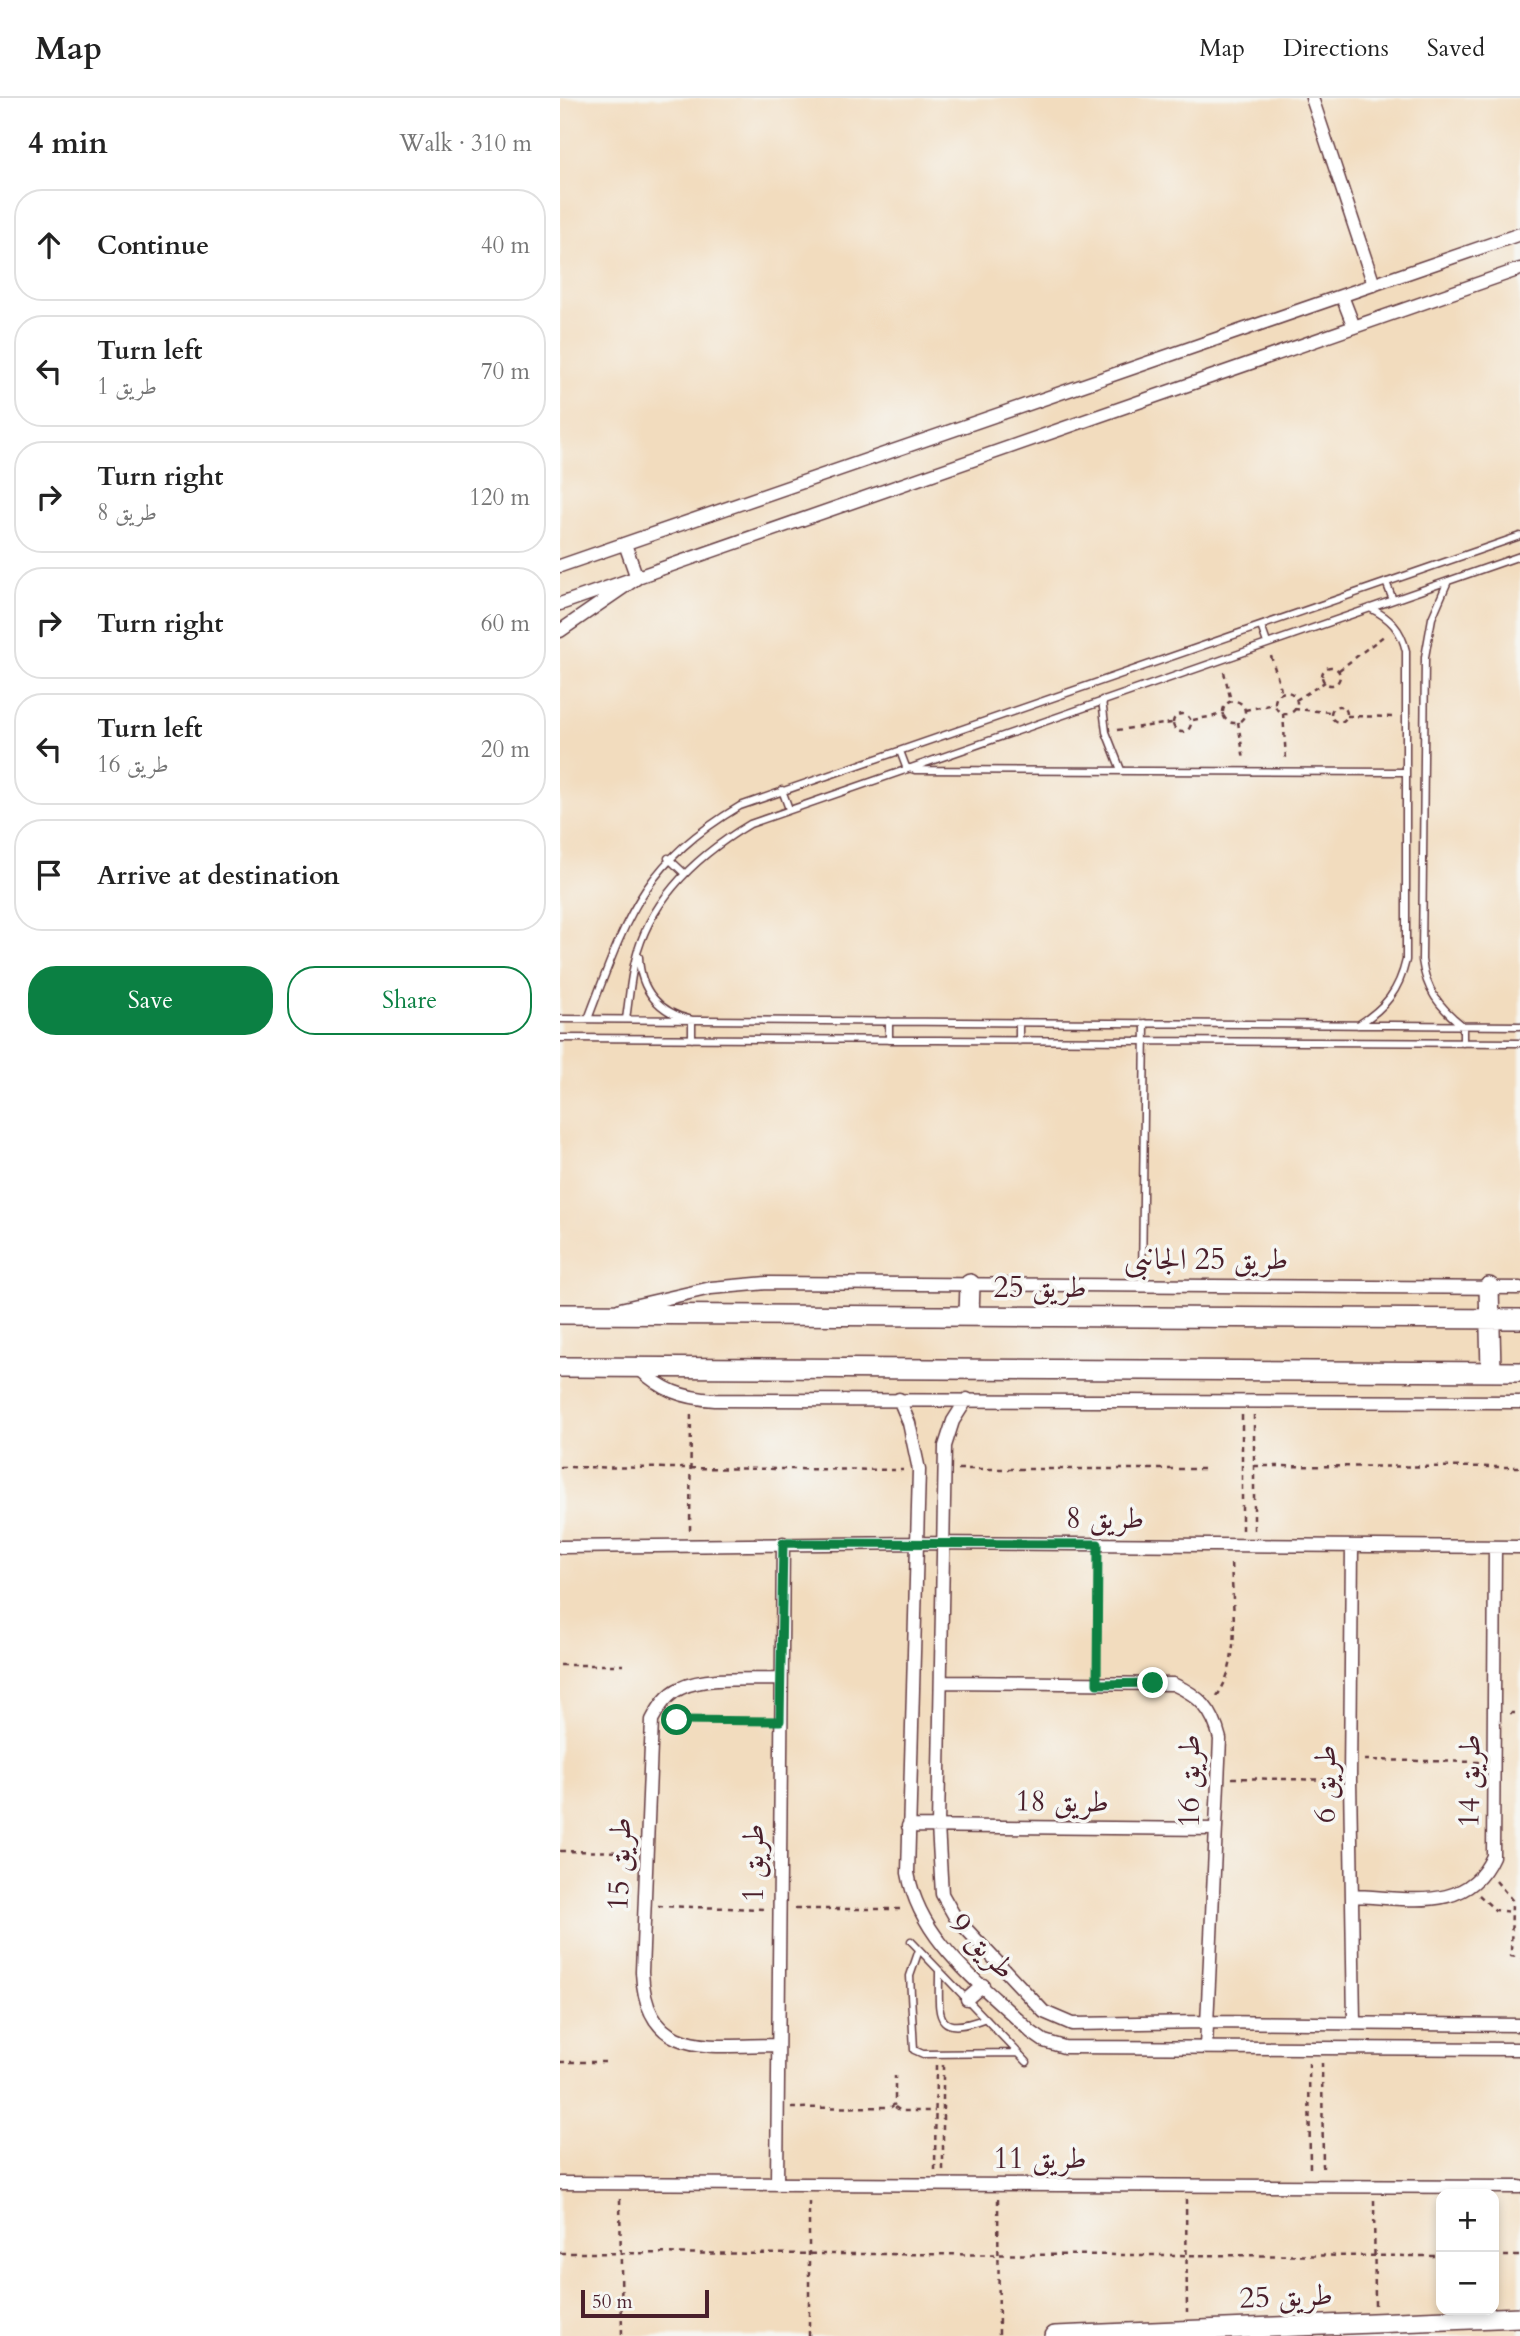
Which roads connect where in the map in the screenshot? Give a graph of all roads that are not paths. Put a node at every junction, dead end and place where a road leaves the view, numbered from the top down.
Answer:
1 (1312, 98) edge
2 (1520, 234) edge
3 (1520, 269) edge
4 (1374, 285) junction
5 (1342, 296) junction
6 (1354, 327) junction
7 (1520, 536) edge
8 (625, 544) junction
9 (1520, 556) edge
10 (560, 566) edge
11 (637, 578) junction
12 (1448, 581) junction
13 (1386, 582) junction
14 (1393, 600) junction
15 (560, 604) edge
16 (1370, 607) junction
17 (1261, 626) junction
18 (560, 631) edge
19 (1267, 643) junction
20 (1142, 667) junction
21 (1148, 684) junction
22 (1102, 700) junction
23 (1021, 709) junction
24 (1027, 726) junction
25 (1406, 739) junction
26 (1424, 739) junction
27 (900, 751) junction
28 (906, 767) junction
29 (1121, 770) junction
30 (1406, 772) junction
31 (782, 790) junction
32 (789, 809) junction
33 (668, 858) junction
34 (1406, 868) junction
35 (1423, 868) junction
36 (684, 873) junction
37 (641, 944) junction
38 (560, 1019) edge
39 (588, 1019) junction
40 (626, 1019) junction
41 (692, 1020) junction
42 (889, 1021) junction
43 (1019, 1023) junction
44 (1145, 1023) junction
45 (1335, 1025) junction
46 (1357, 1025) junction
47 (1463, 1026) junction
48 (1520, 1026) edge
49 (560, 1038) edge
50 (692, 1039) junction
51 (889, 1040) junction
52 (1018, 1041) junction
53 (1145, 1041) junction
54 (1335, 1042) junction
55 (1462, 1043) junction
56 (1520, 1043) edge
57 (970, 1284) junction
58 (1142, 1285) junction
59 (1489, 1287) junction
60 (1520, 1288) edge
61 (560, 1314) edge
62 (602, 1314) junction
63 (969, 1317) junction
64 (1490, 1319) junction
65 (1520, 1319) edge
66 (560, 1367) edge
67 (638, 1367) junction
68 (1491, 1371) junction
69 (1520, 1372) edge
70 (898, 1399) junction
71 (967, 1399) junction
72 (1520, 1402) edge
73 (783, 1543) junction
74 (919, 1543) junction
75 (944, 1543) junction
76 (1352, 1546) junction
77 (1495, 1546) junction
78 (1520, 1546) edge
79 (560, 1547) edge
80 (780, 1679) junction
81 (942, 1682) junction
82 (908, 1826) junction
83 (938, 1826) junction
84 (1216, 1829) junction
85 (1352, 1896) junction
86 (911, 1941) dead end
87 (919, 1951) junction
88 (939, 1971) junction
89 (983, 1985) junction
90 (967, 1999) junction
91 (986, 2018) junction
92 (1207, 2021) junction
93 (1354, 2022) junction
94 (1520, 2025) edge
95 (778, 2045) junction
96 (1206, 2047) junction
97 (1520, 2049) edge
98 (1018, 2053) junction
99 (1027, 2062) dead end
100 (560, 2183) edge
101 (777, 2183) junction
102 (1520, 2187) edge
103 (1520, 2317) edge
104 (1055, 2336) edge

1 - 4 street
2 - 4 street
3 - 6 street
4 - 5 street
5 - 6 street
5 - 8 street
6 - 11 street
7 - 13 lane
8 - 10 street
8 - 11 street
9 - 12 lane
11 - 15 street
11 - 18 street
12 - 14 lane
12 - 26 lane
13 - 14 lane
13 - 17 lane
14 - 16 lane
16 - 19 lane
16 - 25 lane
17 - 19 lane
17 - 20 lane
19 - 21 lane
20 - 21 lane
20 - 23 lane
21 - 22 lane
22 - 24 lane
22 - 29 lane
23 - 24 lane
23 - 27 lane
24 - 28 lane
25 - 26 lane
25 - 30 lane
26 - 35 lane
27 - 28 lane
27 - 31 lane
28 - 29 lane
28 - 32 lane
29 - 30 lane
30 - 34 lane
31 - 32 lane
31 - 33 lane
32 - 36 lane
33 - 36 lane
33 - 39 lane
34 - 35 lane
34 - 46 lane
35 - 47 lane
36 - 37 lane
37 - 40 lane
37 - 41 lane
38 - 39 lane
39 - 40 lane
40 - 41 lane
41 - 42 lane
41 - 50 lane
42 - 43 lane
42 - 51 lane
43 - 44 lane
43 - 52 lane
44 - 45 lane
44 - 53 lane
45 - 46 lane
45 - 54 lane
46 - 47 lane
47 - 48 lane
47 - 55 lane
49 - 50 lane
50 - 51 lane
51 - 52 lane
52 - 53 lane
53 - 54 lane
53 - 58 lane
54 - 55 lane
55 - 56 lane
57 - 58 street, طريق 25 الجانبى
57 - 62 street, طريق 25 الجانبى
57 - 63 street
58 - 59 street, طريق 25 الجانبى
59 - 60 street, طريق 25 الجانبى
59 - 64 street
61 - 62 street, طريق 25
62 - 63 street, طريق 25
63 - 64 street, طريق 25
64 - 65 street, طريق 25
64 - 68 street
66 - 67 street
67 - 68 street
67 - 70 street
68 - 69 street
70 - 71 street
70 - 74 street, طريق 9
71 - 72 street
71 - 75 street, طريق 9
73 - 74 street, طريق 8
73 - 79 street, طريق 8
73 - 80 street, طريق 1
74 - 75 street, طريق 8
74 - 82 street, طريق 9
75 - 76 street, طريق 8
75 - 81 street, طريق 9
76 - 77 street, طريق 8
76 - 85 street, طريق 6
77 - 78 street, طريق 8
77 - 85 street, طريق 14
80 - 95 street, طريق 1
80 - 95 street, طريق 15
81 - 83 street, طريق 9
81 - 84 street, طريق 16
82 - 83 street, طريق 18
82 - 89 street, طريق 9
83 - 84 street, طريق 18
83 - 92 street, طريق 9
84 - 92 street, طريق 16
85 - 93 street, طريق 6
86 - 87 lane
87 - 88 lane
87 - 98 lane
88 - 90 lane
88 - 91 lane
89 - 90 street
89 - 96 street, طريق 9
90 - 91 lane
91 - 98 lane
92 - 93 street, طريق 9
92 - 96 street, طريق 16
93 - 94 street, طريق 9
95 - 101 street, طريق 1
96 - 97 street, طريق 9
98 - 99 lane
100 - 101 street, طريق 11
101 - 102 street, طريق 11
103 - 104 street, طريق 25

